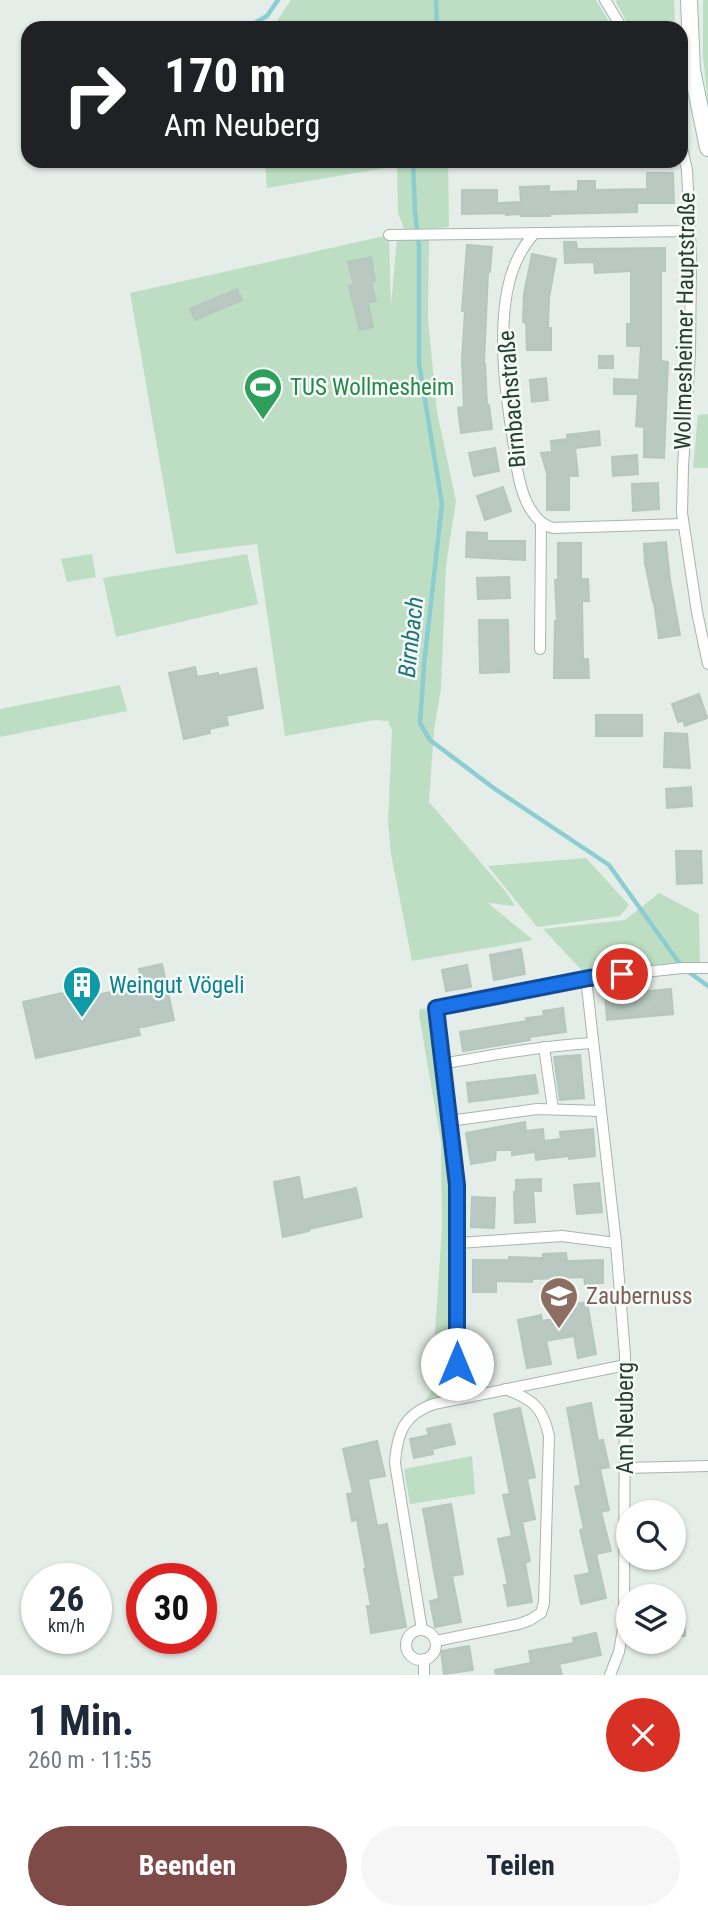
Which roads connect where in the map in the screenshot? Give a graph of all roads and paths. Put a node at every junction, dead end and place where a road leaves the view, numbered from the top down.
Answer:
1 (605, 0) edge
2 (689, 0) edge
3 (611, 6) edge
4 (708, 148) edge
5 (687, 168) edge
6 (690, 232) junction
7 (533, 234) junction
8 (389, 235) dead end
9 (541, 523) junction
10 (683, 524) junction
11 (540, 649) dead end
12 (708, 664) edge
13 (708, 968) edge
14 (586, 978) junction
15 (592, 1043) junction
16 (544, 1046) junction
17 (442, 1064) junction
18 (553, 1109) junction
19 (601, 1111) junction
20 (449, 1121) junction
21 (616, 1242) junction
22 (458, 1243) junction
23 (626, 1365) junction
24 (505, 1389) junction
25 (458, 1398) junction
26 (708, 1466) edge
27 (625, 1468) junction
28 (422, 1630) junction
29 (436, 1641) junction
30 (424, 1659) junction
31 (425, 1675) edge
32 (610, 1675) edge

1 - 3 street
2 - 4 main road
5 - 6 street, Wollmesheimer Hauptstraße
6 - 7 street
6 - 10 street, Wollmesheimer Hauptstraße
7 - 8 street
7 - 9 street, Birnbachstraße
9 - 10 street
9 - 11 street, Birnbachstraße
10 - 12 street, Wollmesheimer Hauptstraße
13 - 14 street
14 - 15 street, Am Neuberg
14 - 17 street
15 - 16 street
15 - 19 street, Am Neuberg
16 - 17 street
16 - 18 street
17 - 20 street
18 - 19 street
18 - 20 street
19 - 21 street, Am Neuberg
20 - 22 street
21 - 22 street
21 - 23 street, Am Neuberg
22 - 25 street
23 - 24 street
23 - 27 street, Am Neuberg
24 - 25 street
24 - 29 street
25 - 28 street
26 - 27 street
27 - 32 street, Am Neuberg
28 - 29 street
28 - 30 street
29 - 30 street
30 - 31 street

